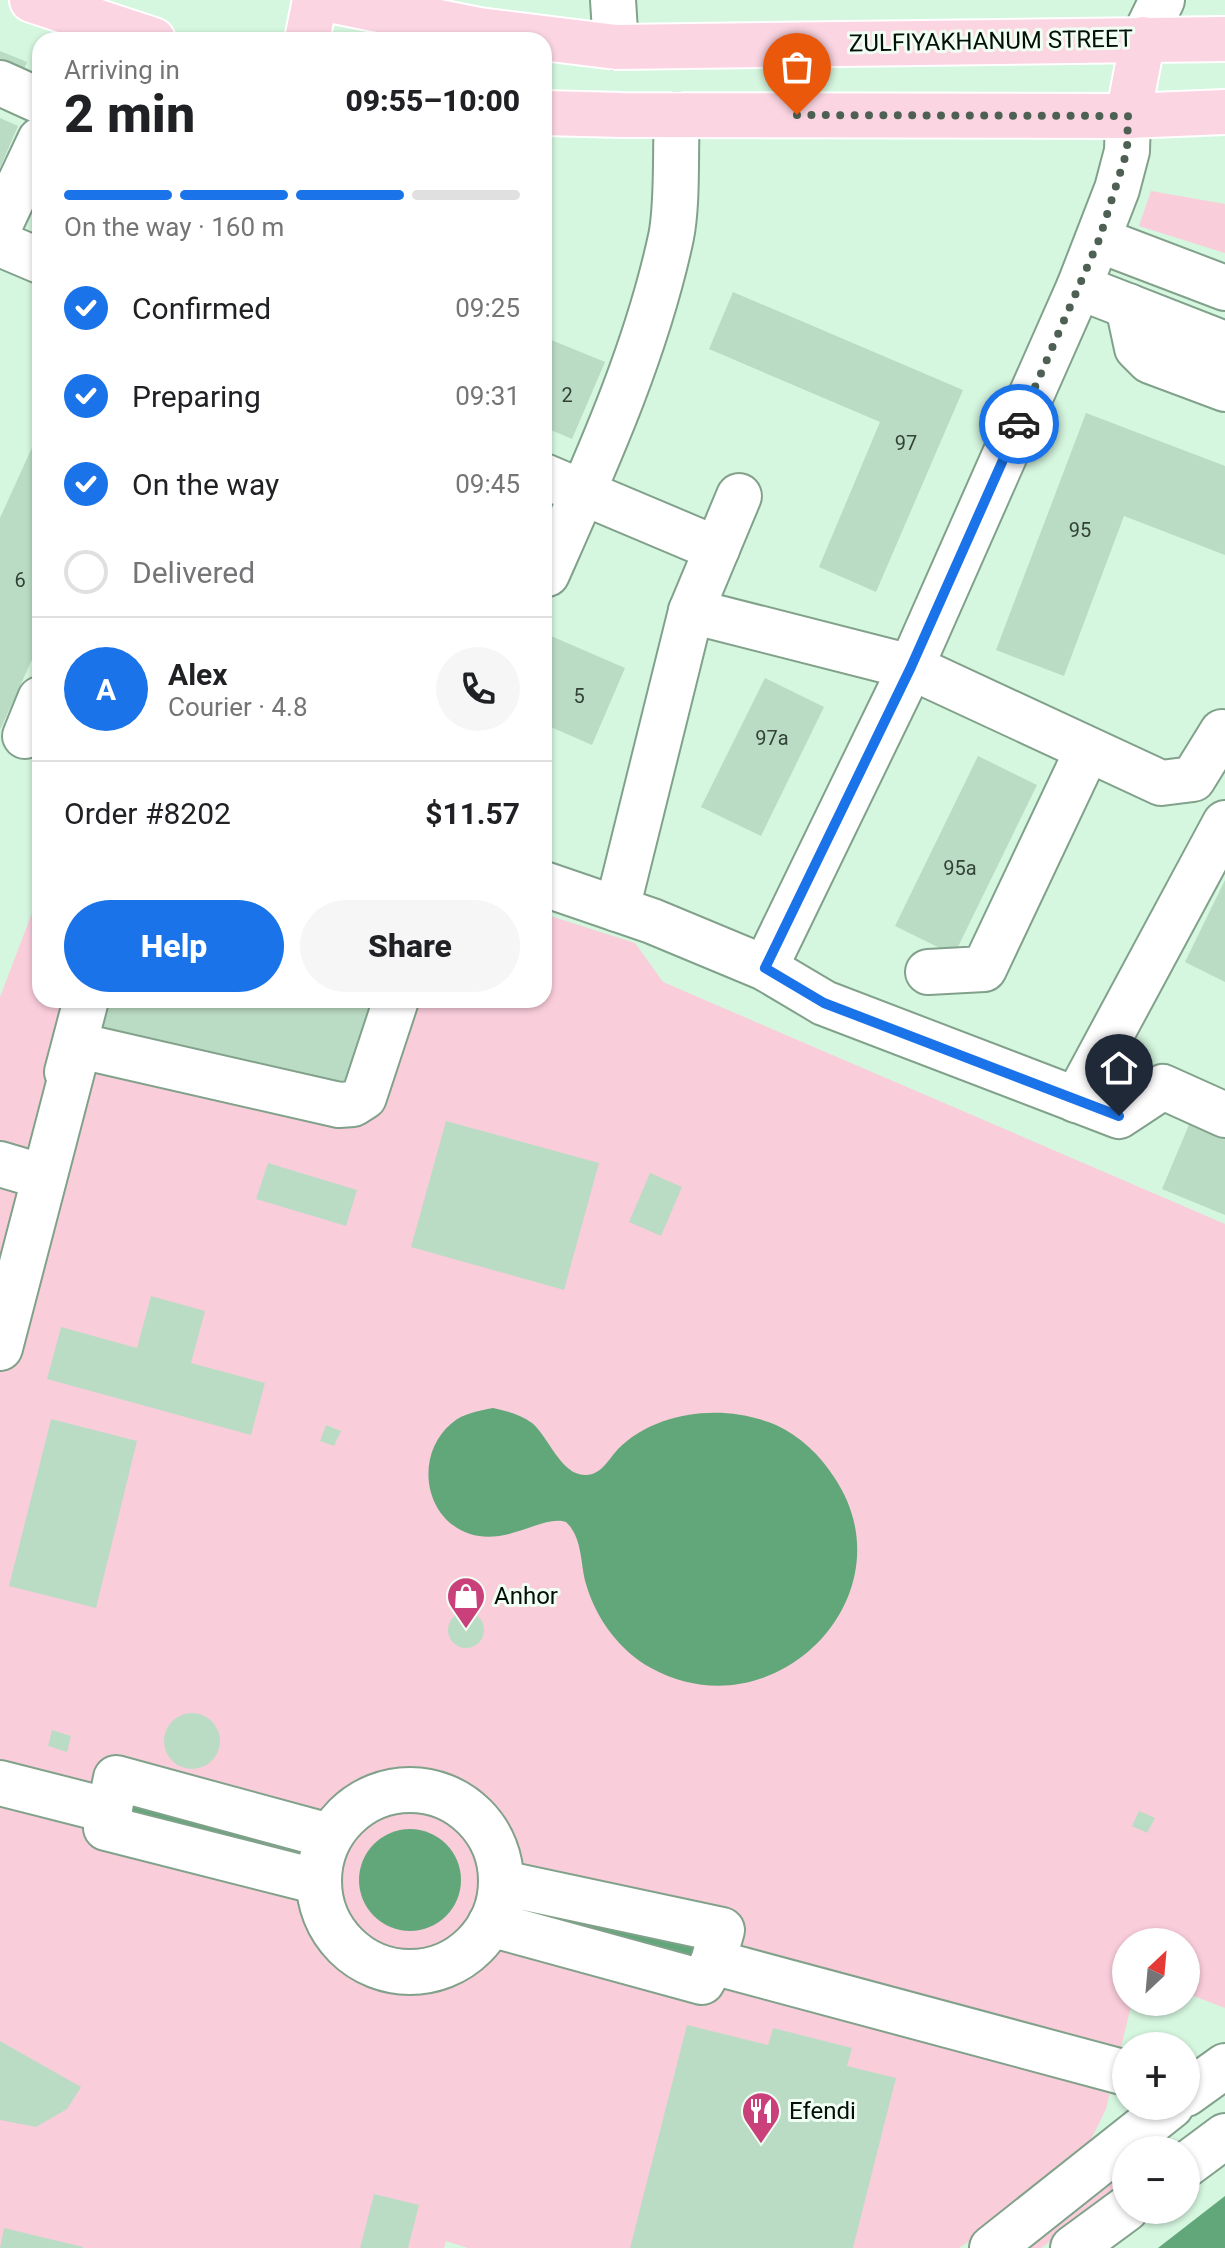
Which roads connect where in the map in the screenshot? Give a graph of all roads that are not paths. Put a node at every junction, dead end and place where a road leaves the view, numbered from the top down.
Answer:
1 (315, 0) edge
2 (329, 0) edge
3 (613, 0) edge
4 (1162, 0) edge
5 (58, 13) edge
6 (125, 32) edge
7 (309, 32) edge
8 (495, 32) edge
9 (552, 39) edge
10 (1143, 39) junction
11 (1225, 39) edge
12 (616, 47) junction
13 (0, 83) edge
14 (32, 97) edge
15 (1225, 112) edge
16 (552, 113) edge
17 (622, 115) junction
18 (677, 115) junction
19 (1128, 116) junction
20 (32, 157) edge
21 (0, 225) edge
22 (1099, 240) junction
23 (0, 244) edge
24 (32, 258) edge
25 (1079, 287) junction
26 (1225, 288) edge
27 (1128, 306) junction
28 (1225, 344) edge
29 (1225, 389) edge
30 (552, 479) edge
31 (583, 492) junction
32 (739, 496) dead end
33 (717, 549) junction
34 (552, 563) edge
35 (691, 611) junction
36 (911, 667) junction
37 (1222, 732) dead end
38 (1087, 751) junction
39 (1223, 829) edge
40 (552, 887) edge
41 (617, 909) junction
42 (765, 968) junction
43 (928, 972) dead end
44 (84, 1008) edge
45 (393, 1008) edge
46 (75, 1054) junction
47 (1076, 1100) junction
48 (1225, 1115) edge
49 (27, 1172) edge
50 (0, 1348) edge
51 (0, 1783) edge
52 (110, 1811) junction
53 (329, 1836) junction
54 (319, 1882) junction
55 (502, 1883) junction
56 (490, 1924) junction
57 (713, 1962) junction
58 (1225, 2066) edge
59 (1112, 2069) edge
60 (1200, 2084) edge
61 (1153, 2120) edge
62 (1225, 2136) edge
63 (1200, 2155) edge
64 (1112, 2219) edge
65 (992, 2248) edge
66 (1073, 2248) edge

1 - 7 main road
2 - 8 main road, ZULFIYAKHANUM STREET
3 - 12 street
4 - 10 street
5 - 6 main road
9 - 12 main road, ZULFIYAKHANUM STREET
10 - 11 main road, ZULFIYAKHANUM STREET
10 - 12 main road, ZULFIYAKHANUM STREET
10 - 19 main road
12 - 17 main road
13 - 14 street
15 - 19 main road
16 - 17 main road
17 - 18 main road
18 - 19 main road
18 - 31 street
19 - 22 street
20 - 21 street
22 - 25 street
22 - 26 street
23 - 24 street
25 - 27 street
25 - 36 street
27 - 28 street
27 - 29 street
30 - 31 street
31 - 33 street
31 - 34 street
32 - 33 street
33 - 35 street
35 - 36 street
35 - 41 street
36 - 38 street
36 - 42 street
37 - 38 street
38 - 43 street
39 - 47 street
40 - 41 street
41 - 42 street
42 - 47 street
44 - 46 street
45 - 46 street
46 - 49 street
47 - 48 street
49 - 50 street
51 - 52 street
52 - 53 street
52 - 54 street
53 - 54 street
53 - 55 street
54 - 56 street
55 - 56 street
55 - 57 street
56 - 57 street
57 - 59 street
58 - 60 street
61 - 65 street
62 - 63 street
64 - 66 street

